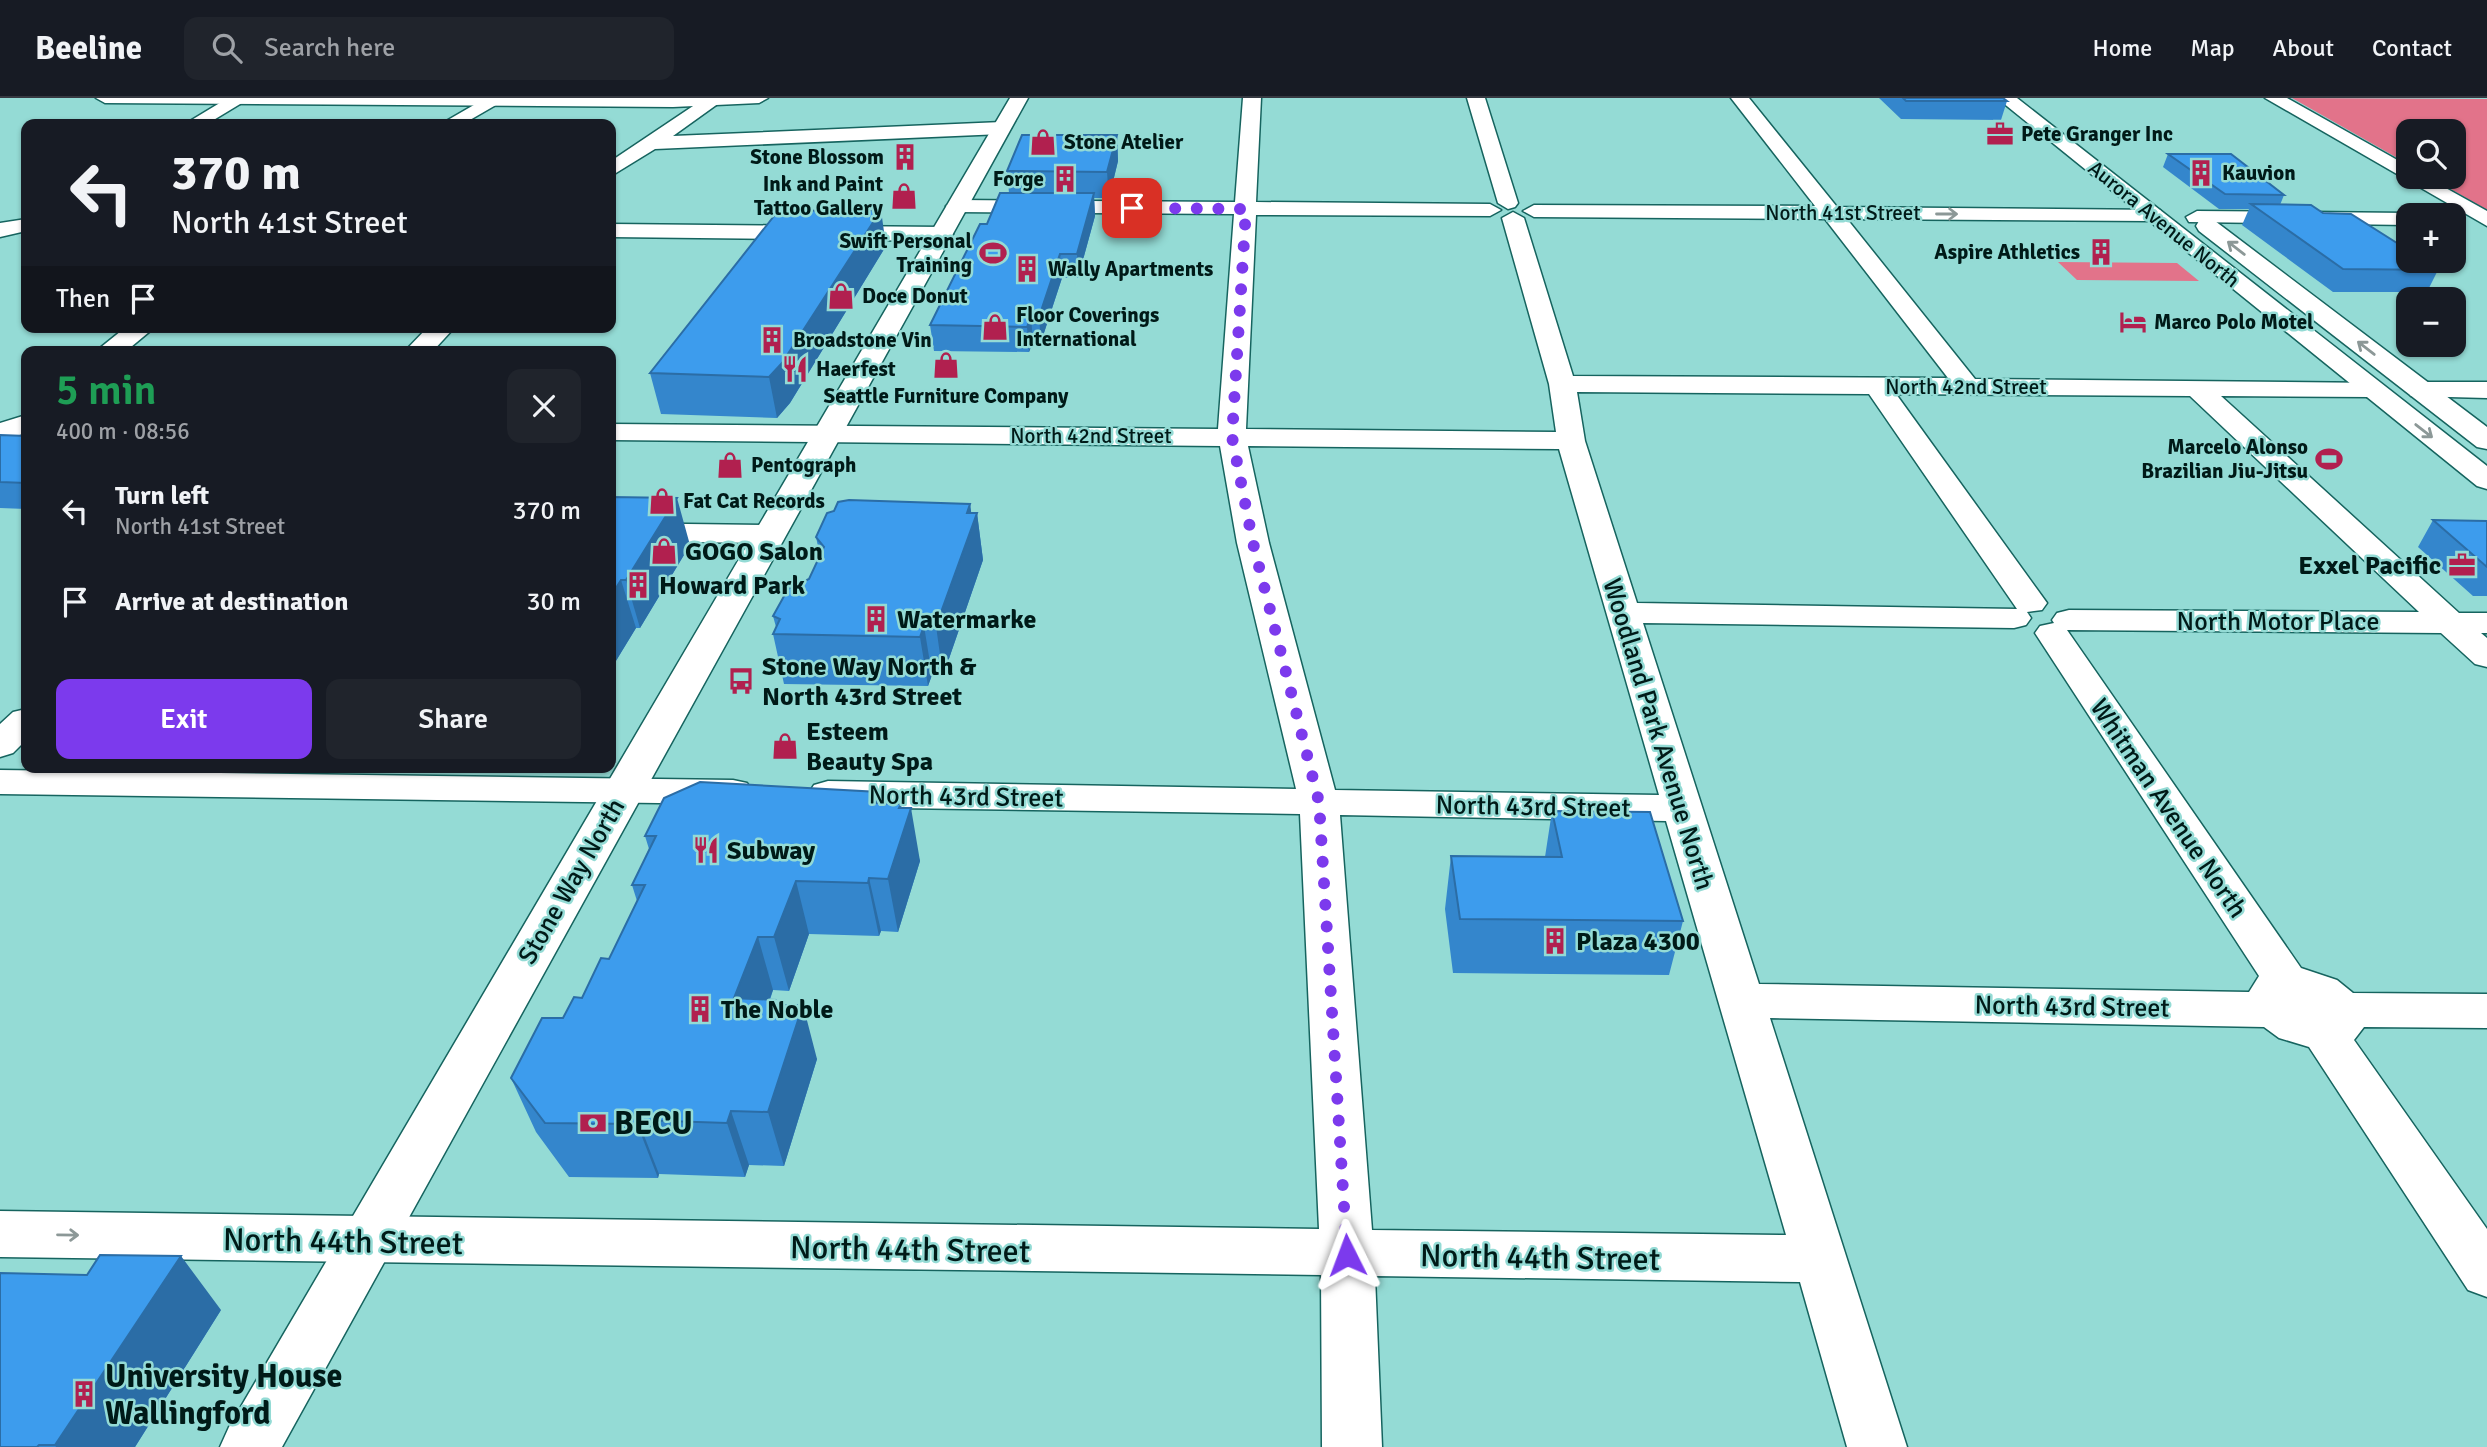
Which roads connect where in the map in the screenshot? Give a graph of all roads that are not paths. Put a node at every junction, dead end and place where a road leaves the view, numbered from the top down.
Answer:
1 (105, 98) edge
2 (759, 98) edge
3 (1019, 98) edge
4 (1252, 98) edge
5 (1476, 98) edge
6 (1740, 98) edge
7 (2006, 98) edge
8 (2034, 98) edge
9 (2274, 98) edge
10 (240, 99) edge
11 (497, 99) edge
12 (714, 99) edge
13 (203, 119) edge
14 (459, 119) edge
15 (1002, 128) junction
16 (652, 143) junction
17 (2100, 147) dead end
18 (616, 167) edge
19 (2396, 168) edge
20 (2433, 189) edge
21 (2175, 202) dead end
22 (957, 206) junction
23 (1246, 209) junction
24 (1511, 211) junction
25 (1830, 213) junction
26 (2152, 215) junction
27 (2197, 217) junction
28 (2396, 219) edge
29 (2466, 219) edge
30 (2486, 219) edge
31 (616, 230) edge
32 (942, 234) junction
33 (135, 333) edge
34 (437, 333) edge
35 (116, 346) edge
36 (424, 346) edge
37 (1562, 384) junction
38 (1877, 386) junction
39 (1968, 387) junction
40 (2197, 388) junction
41 (2371, 389) junction
42 (2420, 390) junction
43 (2487, 390) edge
44 (616, 432) edge
45 (827, 435) junction
46 (1232, 437) junction
47 (1571, 441) junction
48 (2487, 441) edge
49 (2487, 480) edge
50 (616, 531) edge
51 (770, 534) junction
52 (1623, 612) junction
53 (2041, 619) junction
54 (2451, 623) junction
55 (2487, 623) edge
56 (2487, 657) edge
57 (21, 725) edge
58 (0, 745) edge
59 (0, 782) edge
60 (623, 790) junction
61 (1319, 802) junction
62 (1681, 808) junction
63 (2282, 996) junction
64 (1741, 1001) junction
65 (2487, 1011) edge
66 (2332, 1021) junction
67 (0, 1234) edge
68 (366, 1241) junction
69 (1347, 1255) junction
70 (1820, 1259) junction
71 (2487, 1272) edge
72 (250, 1447) edge
73 (1352, 1447) edge
74 (1877, 1447) edge

1 - 10 main road
2 - 12 main road
3 - 15 main road, Stone Way North
4 - 23 main road
5 - 24 main road, Woodland Park Avenue North
6 - 25 main road
7 - 26 main road, Aurora Avenue North
8 - 17 main road, Aurora Avenue North
9 - 19 main road
10 - 11 main road
10 - 13 main road
11 - 12 main road
11 - 14 main road
12 - 16 main road
15 - 16 main road
15 - 22 main road, Stone Way North
16 - 18 main road
20 - 30 main road
21 - 27 main road, Aurora Avenue North
22 - 23 main road, North 41st Street
22 - 32 main road, Stone Way North
23 - 24 main road, North 41st Street
23 - 46 main road
24 - 25 main road, North 41st Street
24 - 37 main road, Woodland Park Avenue North
25 -> 26 main road, North 41st Street
25 - 39 main road
26 - 41 main road, Aurora Avenue North
27 - 28 main road
42 -> 27 main road, Aurora Avenue North
29 - 30 main road
31 - 32 main road
32 - 45 main road, Stone Way North
33 - 35 main road
34 - 36 main road
37 - 38 main road, North 42nd Street
37 - 47 main road, Woodland Park Avenue North
38 - 39 main road, North 42nd Street
38 - 53 main road, Whitman Avenue North
39 - 40 main road, North 42nd Street
40 - 41 main road, North 42nd Street
40 - 54 main road
41 -> 49 main road, Aurora Avenue North
42 - 43 main road
42 - 48 main road, Aurora Avenue North
44 - 45 main road, North 42nd Street
45 - 46 main road, North 42nd Street
45 - 51 main road, Stone Way North
46 - 47 main road, North 42nd Street
46 - 61 main road
47 - 52 main road, Woodland Park Avenue North
50 - 51 main road
51 - 60 main road, Stone Way North
52 - 53 main road, North Motor Place
52 - 62 main road, Woodland Park Avenue North
53 - 54 main road, North Motor Place
53 - 63 main road, Whitman Avenue North
54 - 55 main road, North Motor Place
54 - 56 main road
57 - 58 main road
59 - 60 main road, North 43rd Street
60 - 61 main road, North 43rd Street
60 - 68 main road, Stone Way North
61 - 62 main road, North 43rd Street
61 - 69 main road
62 - 64 main road, Woodland Park Avenue North
63 - 64 main road, North 43rd Street
63 - 66 main road, North 43rd Street
64 - 70 main road, Woodland Park Avenue North
65 - 66 main road
66 - 71 main road
67 -> 68 main road, North 44th Street
68 - 69 main road, North 44th Street
68 - 72 main road, Stone Way North
69 - 70 main road, North 44th Street
69 - 73 main road
70 - 74 main road, Woodland Park Avenue North

